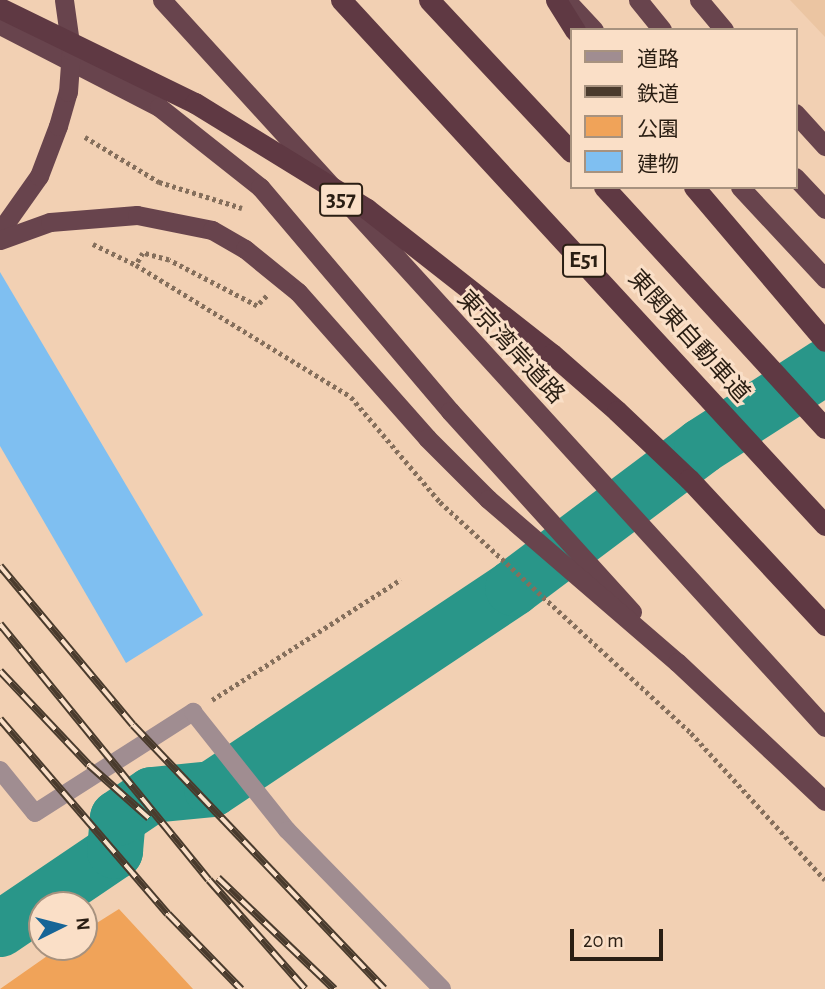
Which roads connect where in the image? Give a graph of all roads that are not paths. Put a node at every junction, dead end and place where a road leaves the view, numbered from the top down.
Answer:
1 (64, 0) edge
2 (162, 0) edge
3 (341, 0) edge
4 (429, 0) edge
5 (555, 0) edge
6 (566, 0) edge
7 (638, 0) edge
8 (699, 0) edge
9 (0, 8) edge
10 (0, 25) edge
11 (574, 28) edge
12 (592, 28) edge
13 (660, 28) edge
14 (722, 28) edge
15 (797, 115) edge
16 (825, 146) edge
17 (570, 151) edge
18 (797, 179) edge
19 (606, 189) edge
20 (696, 189) edge
21 (742, 189) edge
22 (823, 207) edge
23 (0, 231) edge
24 (0, 240) edge
25 (825, 278) edge
26 (825, 341) edge
27 (825, 428) edge
28 (825, 525) edge
29 (825, 625) edge
30 (677, 662) junction
31 (825, 727) edge
32 (0, 770) edge
33 (825, 801) edge
34 (442, 989) edge

1 - 23 highway
2 - 31 highway, 東京湾岸道路 / 357
3 - 28 highway, 東関東自動車道 / E51
4 - 17 highway
5 - 11 highway
6 - 12 highway
7 - 13 highway
8 - 14 highway
9 - 29 highway
10 - 30 highway
15 - 16 highway
18 - 22 highway
19 - 27 highway, 東関東自動車道 / E51
20 - 26 highway
21 - 25 highway
24 - 30 highway
30 - 33 highway
32 - 34 street

